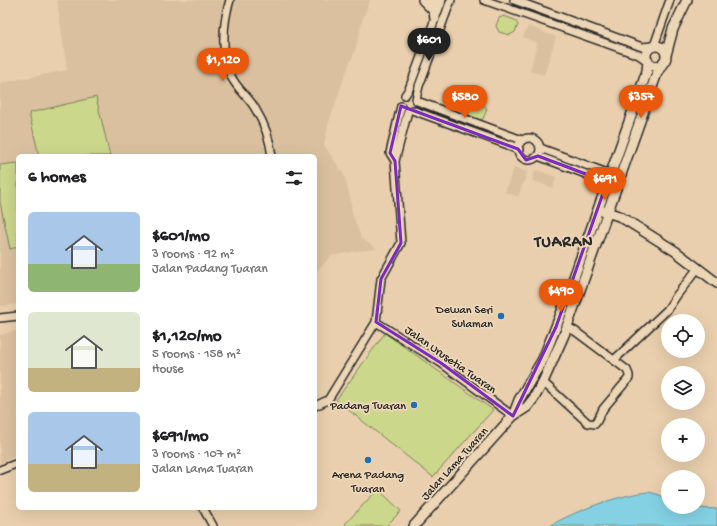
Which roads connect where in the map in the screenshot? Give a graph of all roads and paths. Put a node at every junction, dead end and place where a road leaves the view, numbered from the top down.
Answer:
1 (230, 0) edge
2 (423, 0) edge
3 (430, 0) edge
4 (484, 0) edge
5 (514, 0) edge
6 (670, 0) edge
7 (687, 0) edge
8 (445, 3) edge
9 (435, 19) junction
10 (673, 29) junction
11 (655, 46) junction
12 (665, 58) junction
13 (648, 61) junction
14 (405, 95) junction
15 (417, 100) junction
16 (407, 109) junction
17 (522, 140) junction
18 (514, 148) junction
19 (540, 148) junction
20 (271, 154) edge
21 (538, 156) junction
22 (608, 178) junction
23 (620, 180) junction
24 (598, 208) junction
25 (608, 213) junction
26 (619, 216) junction
27 (698, 268) junction
28 (717, 283) edge
29 (16, 316) edge
30 (0, 318) edge
31 (376, 322) junction
32 (567, 327) junction
33 (614, 360) junction
34 (543, 382) junction
35 (317, 405) edge
36 (513, 416) junction
37 (16, 464) edge
38 (0, 470) edge
39 (204, 510) edge
40 (213, 526) edge
41 (414, 526) edge

1 - 20 street
2 - 9 street
3 - 8 street
4 - 13 street
5 - 11 street
6 - 11 street
7 - 10 street
8 - 9 street
8 - 15 street
9 - 14 street
10 - 11 street
10 - 12 street
11 - 12 street
11 - 13 street
12 - 13 street
12 - 23 street
13 - 22 street, Jalan Lama Tuaran
14 - 15 street
14 - 16 street
15 - 16 street
15 - 17 street
16 - 18 street
16 - 31 street
17 - 18 street
17 - 19 street
18 - 21 street
19 - 21 street
19 - 22 street
21 - 22 street
22 - 23 street
22 - 24 street, Jalan Lama Tuaran
23 - 25 street, Jalan Lama Tuaran
23 - 26 street
24 - 25 street
24 - 36 street, Jalan Lama Tuaran
25 - 26 street
25 - 32 street, Jalan Lama Tuaran
26 - 27 street
27 - 28 street
27 - 33 street
29 - 30 street
31 - 35 street
31 - 36 street, Jalan Urusetia Tuaran
32 - 33 street
32 - 34 street, Jalan Lama Tuaran
33 - 34 street
34 - 36 street, Jalan Lama Tuaran
36 - 41 street, Jalan Lama Tuaran
37 - 38 street
39 - 40 street

